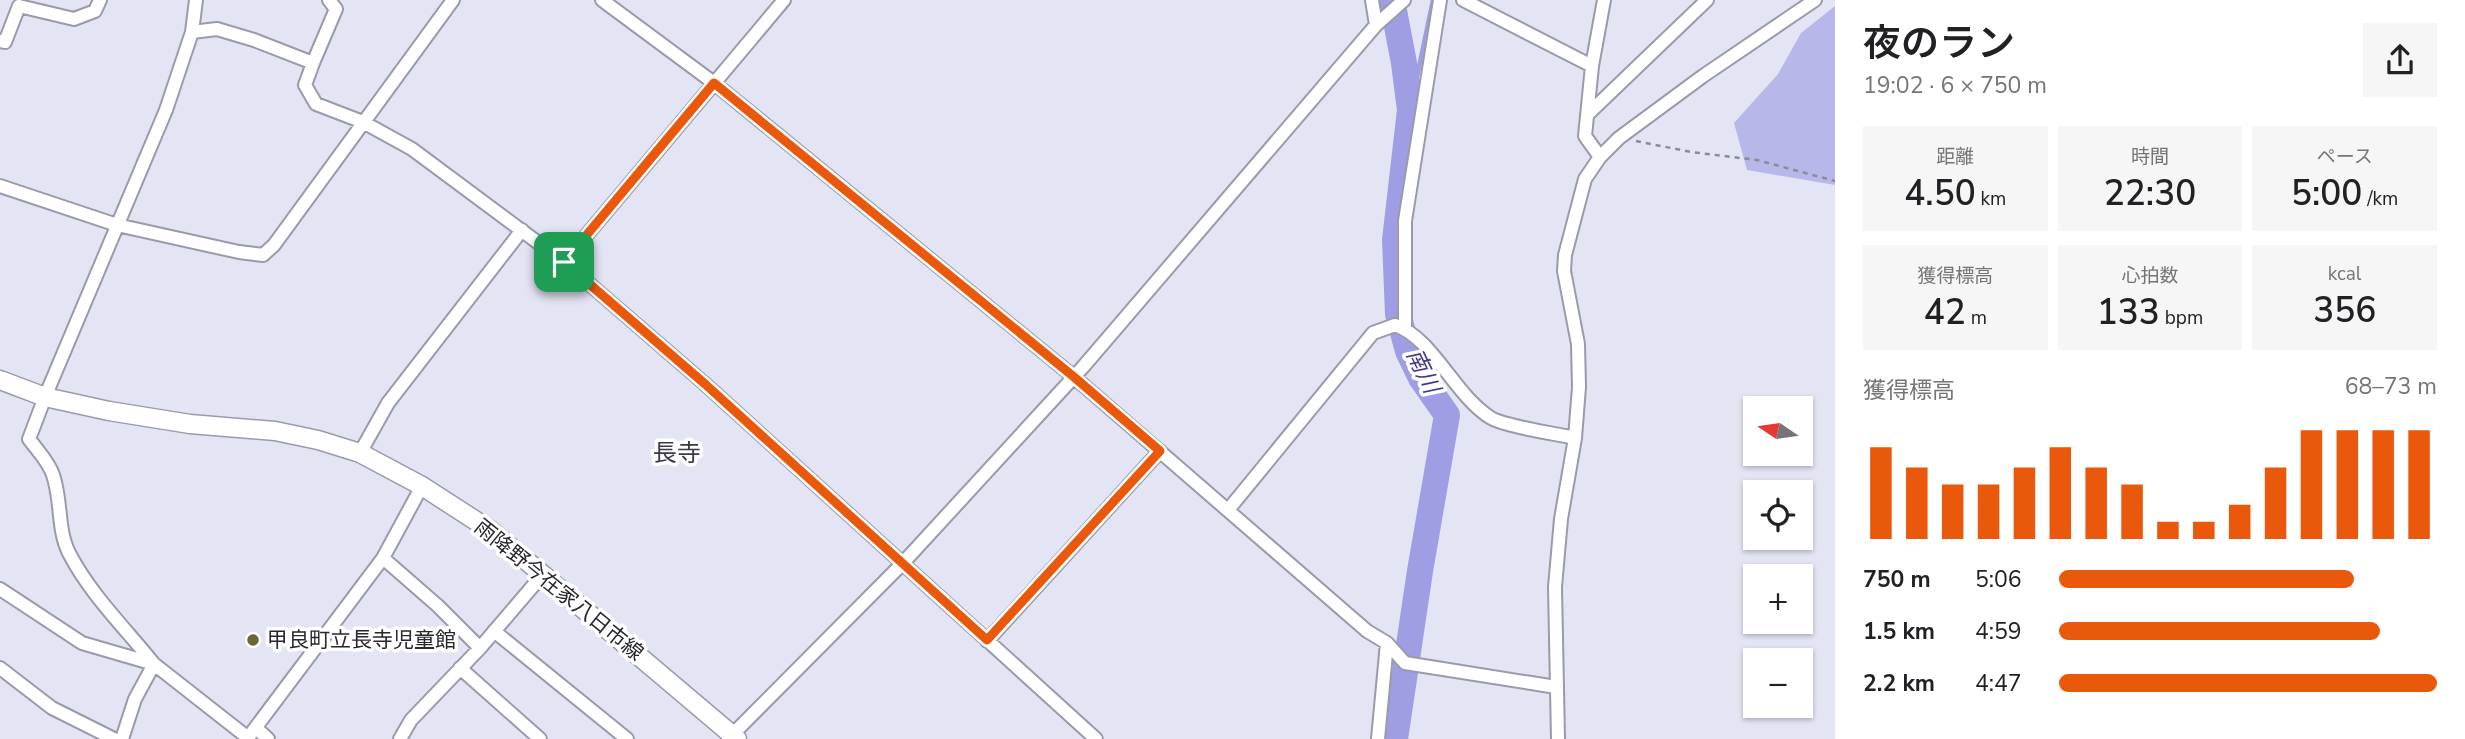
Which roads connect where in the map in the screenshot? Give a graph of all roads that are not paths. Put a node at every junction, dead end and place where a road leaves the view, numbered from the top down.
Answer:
1 (100, 0) edge
2 (197, 0) edge
3 (330, 0) edge
4 (453, 0) edge
5 (603, 0) edge
6 (783, 0) edge
7 (1372, 0) edge
8 (1404, 0) edge
9 (1440, 0) edge
10 (1463, 0) edge
11 (1604, 0) edge
12 (1707, 0) edge
13 (1815, 0) edge
14 (1376, 25) junction
15 (191, 32) junction
16 (0, 40) edge
17 (313, 63) junction
18 (1592, 66) junction
19 (714, 83) junction
20 (1587, 115) junction
21 (363, 122) junction
22 (1600, 157) junction
23 (0, 186) edge
24 (117, 225) junction
25 (522, 230) junction
26 (564, 262) junction
27 (1405, 329) junction
28 (1074, 377) junction
29 (0, 380) edge
30 (45, 397) junction
31 (1575, 438) junction
32 (1160, 451) junction
33 (360, 453) junction
34 (422, 486) junction
35 (1228, 510) junction
36 (383, 558) junction
37 (902, 564) junction
38 (544, 573) junction
39 (0, 589) edge
40 (495, 631) junction
41 (987, 640) junction
42 (1387, 643) junction
43 (480, 648) junction
44 (155, 664) junction
45 (0, 668) edge
46 (460, 668) junction
47 (1556, 687) junction
48 (250, 735) edge
49 (733, 737) edge
50 (114, 739) edge
51 (122, 739) edge
52 (268, 739) edge
53 (400, 739) edge
54 (540, 739) edge
55 (627, 739) edge
56 (1096, 739) edge
57 (1378, 739) edge
58 (1558, 739) edge

1 - 16 street
2 - 15 street
3 - 17 street
4 - 21 street
5 - 19 street
6 - 19 street
7 - 14 street
8 - 14 street
9 - 27 street
10 - 18 street
11 - 18 street
12 - 20 street
13 - 22 street
14 - 28 street
15 - 17 street
15 - 24 street
17 - 21 street
18 - 20 street
19 - 26 street
19 - 28 street
20 - 22 street
21 - 24 street
21 - 25 street
22 - 31 street
23 - 24 street
24 - 30 street
25 - 26 street
25 - 33 street
26 - 37 street
27 - 31 street
27 - 35 street
28 - 32 street
28 - 37 street
29 - 30 main road, 雨降野今在家八日市線
30 - 33 main road, 雨降野今在家八日市線
30 - 44 street
31 - 47 street
32 - 35 street
32 - 41 street
33 - 34 main road, 雨降野今在家八日市線
34 - 36 street
34 - 38 main road, 雨降野今在家八日市線
35 - 42 street
36 - 43 street
36 - 48 street
37 - 41 street
37 - 49 street
38 - 40 street
38 - 49 main road, 雨降野今在家八日市線
39 - 44 street
40 - 43 street
40 - 55 street
41 - 56 street
42 - 47 street
42 - 57 street
43 - 46 street
44 - 48 street
44 - 51 street
45 - 50 street
46 - 53 street
46 - 54 street
47 - 58 street
48 - 52 street

